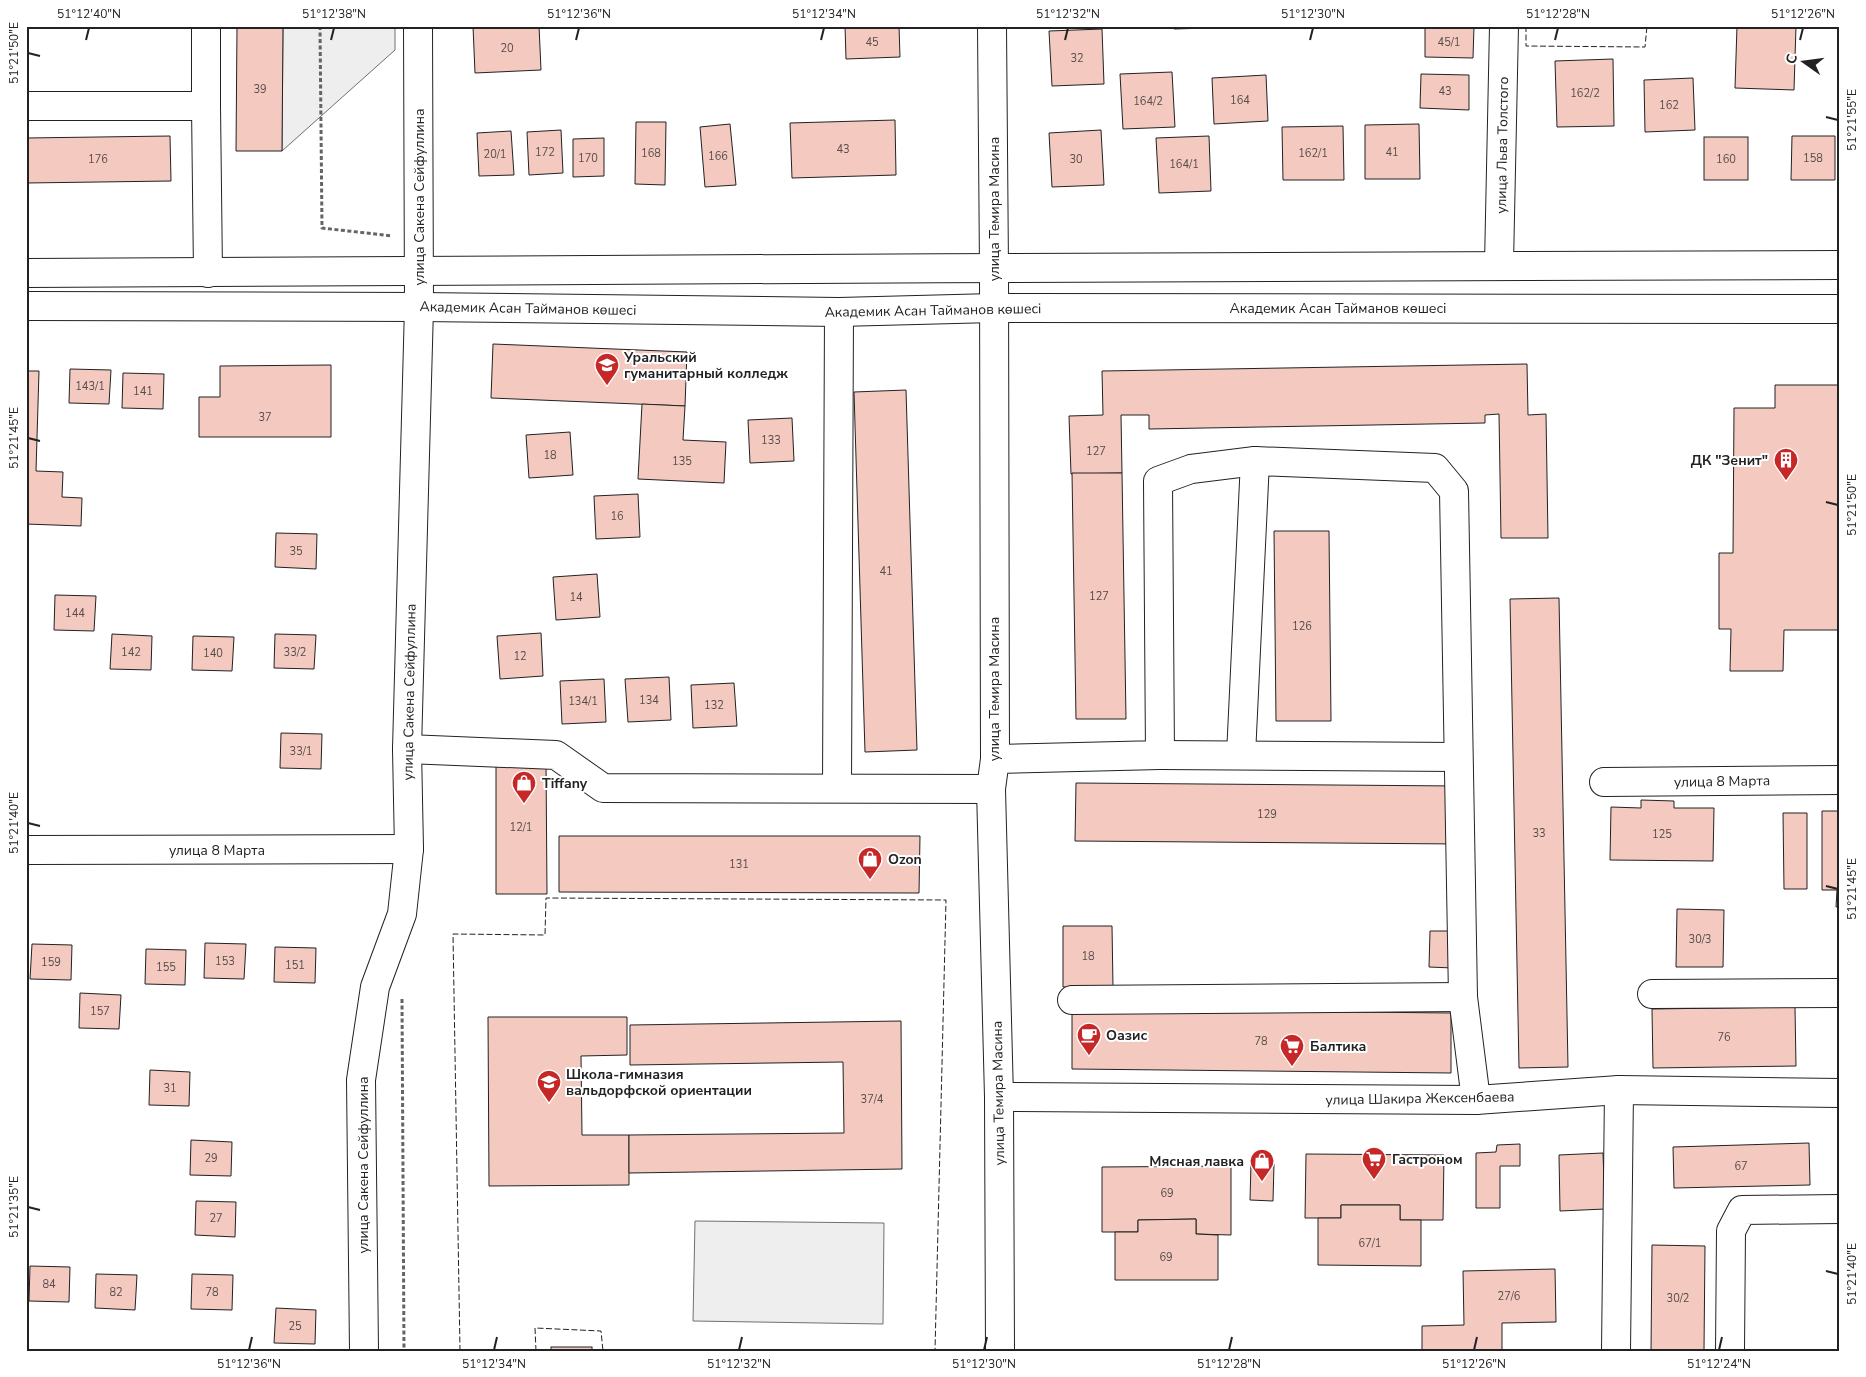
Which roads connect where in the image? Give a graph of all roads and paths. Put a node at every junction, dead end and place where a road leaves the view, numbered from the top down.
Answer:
1 (206, 26) edge
2 (320, 26) edge
3 (418, 26) edge
4 (992, 26) edge
5 (1504, 26) edge
6 (26, 106) edge
7 (206, 106) junction
8 (419, 240) junction
9 (1499, 264) junction
10 (1840, 265) edge
11 (994, 268) junction
12 (26, 273) edge
13 (208, 273) junction
14 (420, 273) junction
15 (26, 306) edge
16 (420, 307) junction
17 (994, 308) junction
18 (1840, 309) edge
19 (839, 312) junction
20 (1255, 461) junction
21 (406, 750) junction
22 (1160, 755) junction
23 (1240, 755) junction
24 (1458, 757) junction
25 (995, 759) junction
26 (1840, 780) edge
27 (1604, 782) dead end
28 (837, 788) junction
29 (991, 789) junction
30 (409, 849) junction
31 (26, 850) edge
32 (402, 993) dead end
33 (1840, 993) edge
34 (1652, 994) dead end
35 (1463, 998) junction
36 (1072, 1000) dead end
37 (1619, 1090) junction
38 (1840, 1093) edge
39 (999, 1097) junction
40 (1476, 1100) junction
41 (1840, 1209) edge
42 (364, 1351) edge
43 (404, 1351) edge
44 (1000, 1351) edge
45 (1616, 1351) edge
46 (1730, 1351) edge

1 - 7 street
2 - 8 path
3 - 8 street, улица Сакена Сейфуллина
4 - 11 street, улица Темира Масина
5 - 9 street, улица Льва Толстого
6 - 7 street
7 - 13 street
8 - 14 street, улица Сакена Сейфуллина
9 - 10 street
9 - 11 street
11 - 14 street
11 - 17 street, улица Темира Масина
12 - 13 street
13 - 14 street
14 - 16 street, улица Сакена Сейфуллина
15 - 16 street, Академик Асан Тайманов көшесі
16 - 19 street, Академик Асан Тайманов көшесі
16 - 21 street, улица Сакена Сейфуллина
17 - 18 street, Академик Асан Тайманов көшесі
17 - 19 street, Академик Асан Тайманов көшесі
17 - 25 street, улица Темира Масина
19 - 28 street
20 - 22 street
20 - 23 street
20 - 24 street
21 - 28 street
21 - 30 street, улица Сакена Сейфуллина
22 - 23 street
22 - 25 street
23 - 24 street
24 - 35 street
25 - 29 street, улица Темира Масина
26 - 27 street, улица 8 Марта
28 - 29 street
29 - 39 street, улица Темира Масина
30 - 31 street, улица 8 Марта
30 - 42 street, улица Сакена Сейфуллина
32 - 43 path
33 - 34 street
35 - 36 street
35 - 40 street
37 - 38 street, улица Шакира Жексенбаева
37 - 40 street, улица Шакира Жексенбаева
37 - 45 street
39 - 40 street, улица Шакира Жексенбаева
39 - 44 street, улица Темира Масина
41 - 46 street

